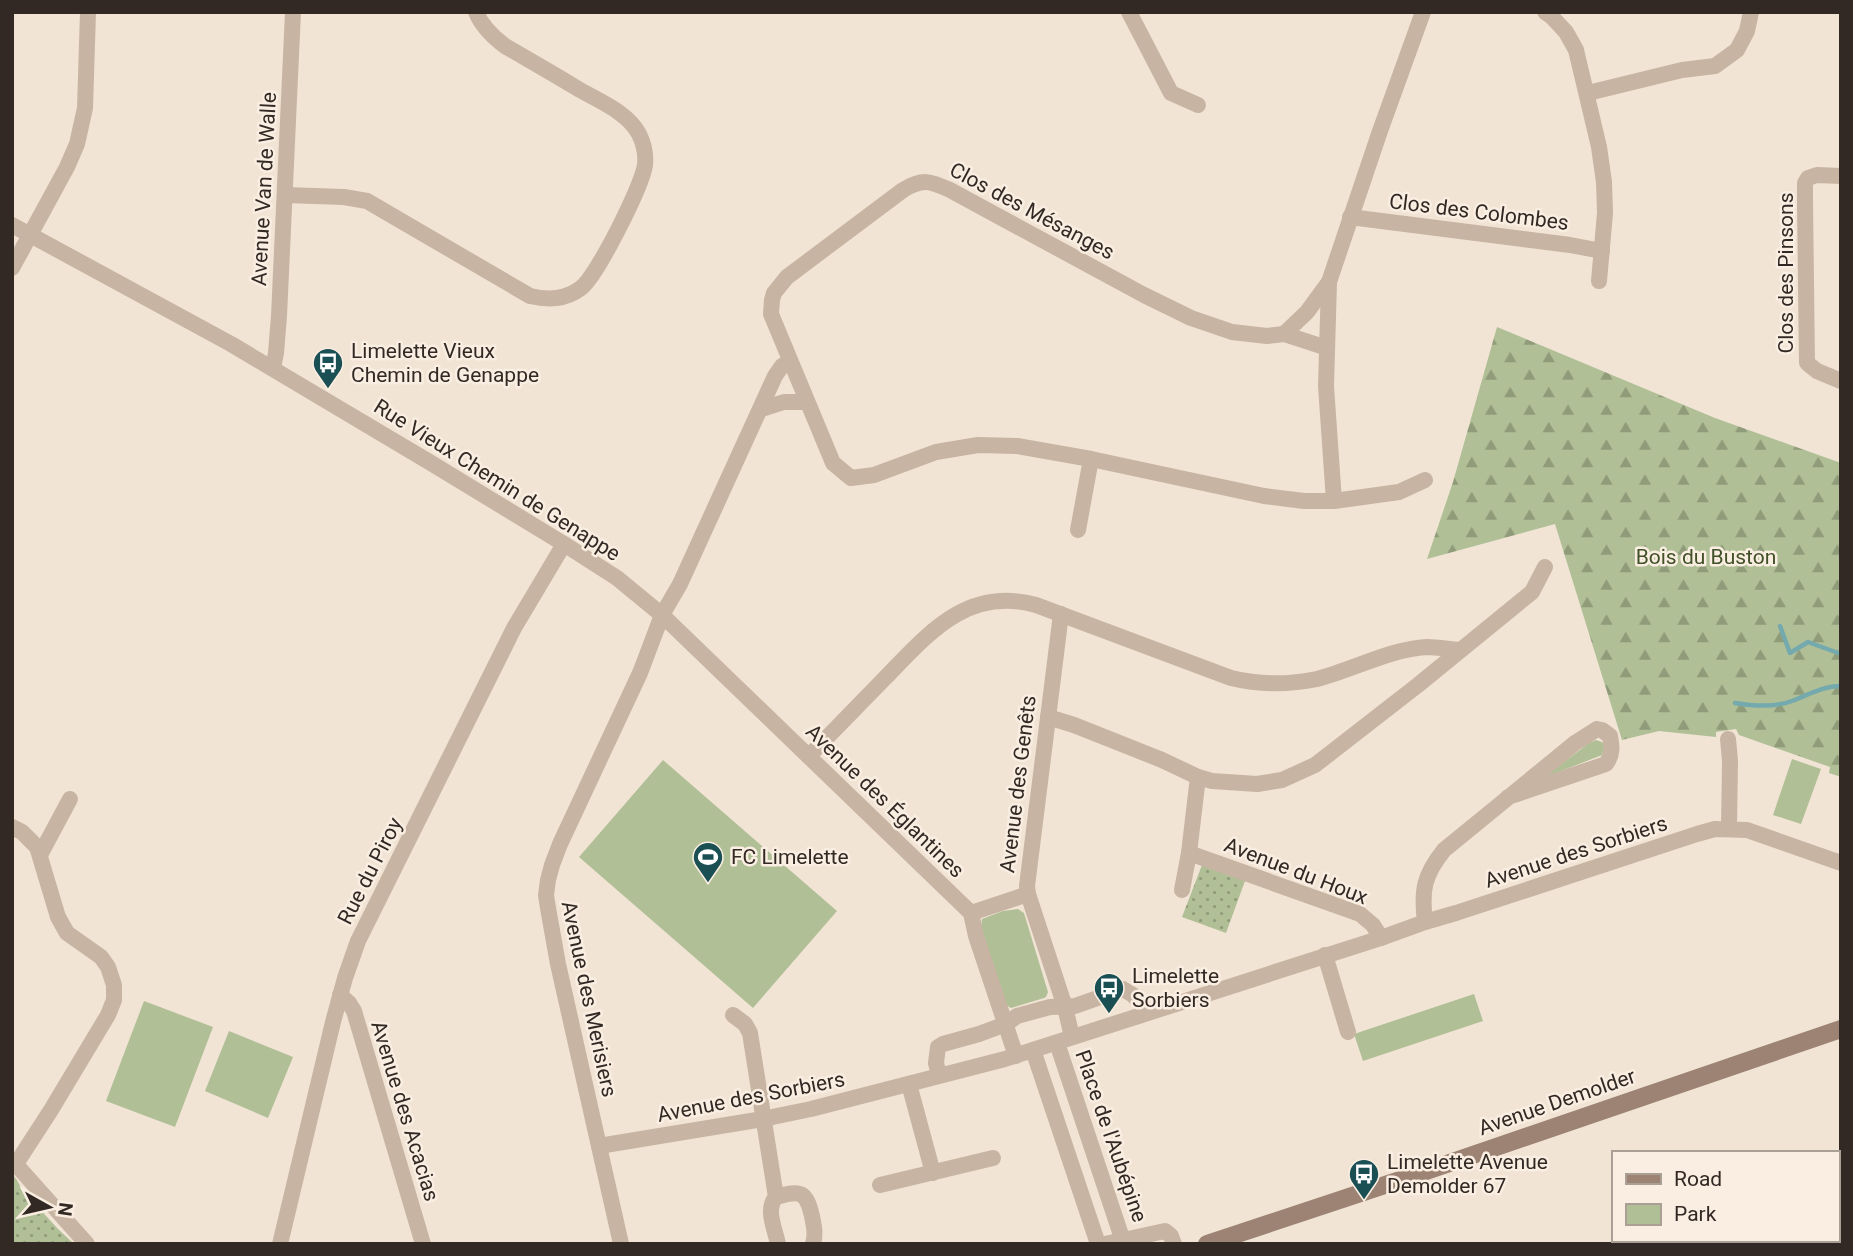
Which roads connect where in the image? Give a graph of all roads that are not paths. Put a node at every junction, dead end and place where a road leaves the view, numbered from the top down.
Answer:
1 (88, 12) edge
2 (293, 12) edge
3 (476, 12) edge
4 (1129, 12) edge
5 (1423, 12) edge
6 (1545, 12) edge
7 (1751, 12) edge
8 (1588, 93) junction
9 (1198, 104) dead end
10 (1841, 176) edge
11 (285, 195) junction
12 (1350, 217) junction
13 (12, 225) edge
14 (30, 233) junction
15 (1602, 251) junction
16 (12, 268) edge
17 (1599, 281) dead end
18 (1329, 282) junction
19 (1284, 334) junction
20 (1327, 348) junction
21 (790, 361) junction
22 (273, 368) junction
23 (1841, 381) edge
24 (807, 402) junction
25 (762, 409) junction
26 (1091, 458) junction
27 (1425, 480) dead end
28 (1334, 501) junction
29 (1078, 530) dead end
30 (564, 544) junction
31 (1545, 567) dead end
32 (1061, 614) junction
33 (662, 615) junction
34 (1459, 650) junction
35 (1048, 718) junction
36 (1728, 739) dead end
37 (809, 756) junction
38 (1198, 777) junction
39 (1508, 797) junction
40 (70, 799) dead end
41 (12, 827) edge
42 (1729, 829) junction
43 (1189, 853) junction
44 (40, 855) junction
45 (1841, 863) edge
46 (1182, 890) dead end
47 (1028, 894) junction
48 (971, 913) junction
49 (1425, 922) junction
50 (1381, 938) junction
51 (1325, 955) junction
52 (340, 995) junction
53 (1065, 1007) junction
54 (1148, 1012) junction
55 (733, 1015) dead end
56 (1006, 1024) junction
57 (1841, 1029) edge
58 (1348, 1032) dead end
59 (1065, 1040) junction
60 (1033, 1050) junction
61 (1016, 1056) junction
62 (939, 1075) junction
63 (909, 1084) junction
64 (763, 1119) junction
65 (599, 1146) junction
66 (993, 1158) dead end
67 (14, 1162) edge
68 (933, 1173) junction
69 (880, 1185) dead end
70 (776, 1196) junction
71 (1124, 1241) edge
72 (87, 1244) edge
73 (280, 1244) edge
74 (423, 1244) edge
75 (621, 1244) edge
76 (778, 1244) edge
77 (813, 1244) edge
78 (1098, 1244) edge
79 (1105, 1244) edge
80 (1174, 1244) edge
81 (1207, 1244) edge

1 - 14 street
2 - 11 street, Avenue Van de Walle
3 - 11 street
4 - 9 street
5 - 12 street, Clos des Colombes
6 - 8 street
7 - 8 street
8 - 15 street
10 - 23 street, Clos des Pinsons
11 - 22 street, Avenue Van de Walle
12 - 15 street, Clos des Colombes
12 - 18 street, Clos des Colombes
13 - 14 street, Rue Vieux Chemin de Genappe
14 - 16 street
14 - 22 street, Rue Vieux Chemin de Genappe
15 - 17 street
18 - 19 street
18 - 20 street
19 - 20 street, Clos des Mésanges
19 - 21 street, Clos des Mésanges
20 - 28 street
21 - 24 street, Clos des Mésanges
21 - 25 street
22 - 30 street, Rue Vieux Chemin de Genappe
24 - 25 street
24 - 26 street, Clos des Mésanges
25 - 33 street
26 - 28 street, Clos des Mésanges
26 - 29 street
27 - 28 street, Clos des Mésanges
30 - 33 street, Rue Vieux Chemin de Genappe
30 - 52 street, Rue du Piroy
31 - 34 street
32 - 34 street
32 - 35 street, Avenue des Genêts
32 - 37 street
33 - 37 street, Avenue des Églantines
33 - 65 street, Avenue des Merisiers
34 - 38 street
35 - 38 street
35 - 47 street, Avenue des Genêts
36 - 42 street
37 - 48 street, Avenue des Églantines
38 - 43 street
39 - 39 street
39 - 49 street
40 - 44 street
41 - 44 street
42 - 45 street, Avenue des Sorbiers
42 - 49 street, Avenue des Sorbiers
43 - 46 street
43 - 50 street, Avenue du Houx
44 - 67 street
47 - 48 street
47 - 53 street, Avenue des Genêts
48 - 56 street
49 - 50 street, Avenue des Sorbiers
50 - 51 street, Avenue des Sorbiers
51 - 54 street, Avenue des Sorbiers
51 - 58 street
52 - 73 street, Rue du Piroy
52 - 74 street, Avenue des Acacias
53 - 54 street
53 - 56 street
53 - 59 street, Avenue des Genêts
54 - 59 street, Avenue des Sorbiers
55 - 64 street
56 - 61 street
56 - 62 street
57 - 81 street, Avenue Demolder
59 - 60 street, Avenue des Sorbiers
59 - 71 street, Place de l'Aubépine
60 - 61 street, Avenue des Sorbiers
60 - 78 street
61 - 62 street, Avenue des Sorbiers
62 - 63 street, Avenue des Sorbiers
63 - 64 street, Avenue des Sorbiers
63 - 68 street
64 - 65 street, Avenue des Sorbiers
64 - 70 street
65 - 75 street, Avenue des Merisiers
66 - 68 street
67 - 72 street
68 - 69 street
70 - 76 street
70 - 77 street
71 - 79 street
71 - 80 street

